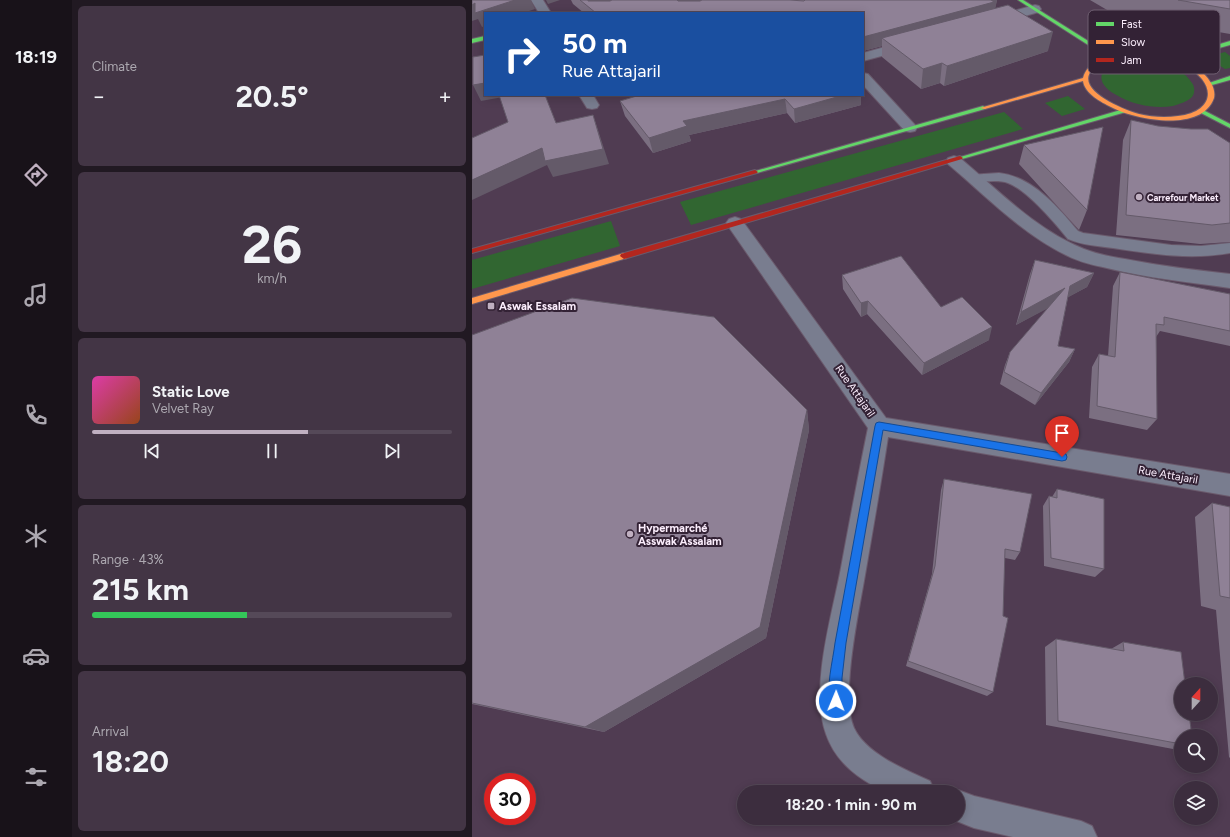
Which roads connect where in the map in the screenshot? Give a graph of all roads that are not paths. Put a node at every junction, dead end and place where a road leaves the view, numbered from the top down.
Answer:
1 (537, 0) edge
2 (1020, 0) edge
3 (1034, 9) junction
4 (544, 12) edge
5 (982, 24) edge
6 (484, 38) edge
7 (923, 40) edge
8 (472, 41) edge
9 (1088, 43) edge
10 (1230, 43) edge
11 (1220, 46) edge
12 (864, 57) edge
13 (1088, 69) edge
14 (1201, 74) edge
15 (864, 78) edge
16 (1230, 78) edge
17 (1085, 79) junction
18 (1212, 84) junction
19 (1124, 111) junction
20 (1203, 112) junction
21 (1230, 126) edge
22 (910, 128) junction
23 (954, 160) junction
24 (974, 178) junction
25 (735, 223) junction
26 (1230, 248) edge
27 (472, 251) edge
28 (1230, 281) edge
29 (472, 301) edge
30 (879, 426) junction
31 (1230, 485) edge
32 (904, 785) edge
33 (965, 808) edge
34 (1081, 837) edge

1 - 4 street
2 - 3 main road
3 - 5 street
3 - 9 main road
6 - 8 main road
7 - 12 street
10 - 11 main road
13 - 17 main road
14 - 18 main road
15 - 22 street
16 - 18 main road
17 - 19 main road
17 - 22 main road
18 - 20 main road
19 - 20 main road
19 - 23 main road
20 - 21 main road
22 - 27 main road
23 - 24 street
23 - 25 main road
24 - 26 lane
24 - 28 street
25 - 29 main road
25 - 30 street, Rue Attajaril
30 - 31 street, Rue Attajaril
30 - 32 street
33 - 34 street

